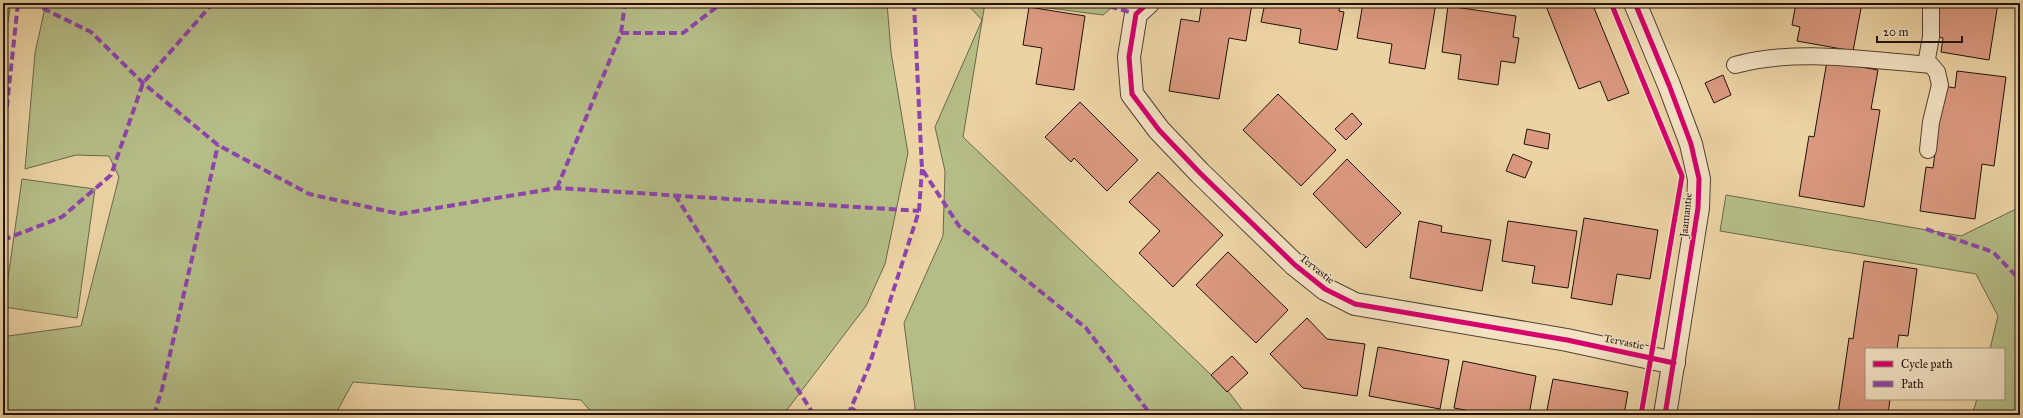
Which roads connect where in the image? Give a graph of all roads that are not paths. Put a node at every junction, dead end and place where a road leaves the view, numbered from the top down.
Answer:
1 (1148, 3) edge
2 (1635, 3) edge
3 (1931, 3) edge
4 (1926, 64) junction
5 (1735, 65) dead end
6 (1928, 150) dead end
7 (1674, 362) junction
8 (1665, 415) edge

1 - 7 street, Tervastie
2 - 7 street, Jaamantie
3 - 4 lane
4 - 5 lane
4 - 6 lane
7 - 8 street, Jaamantie

